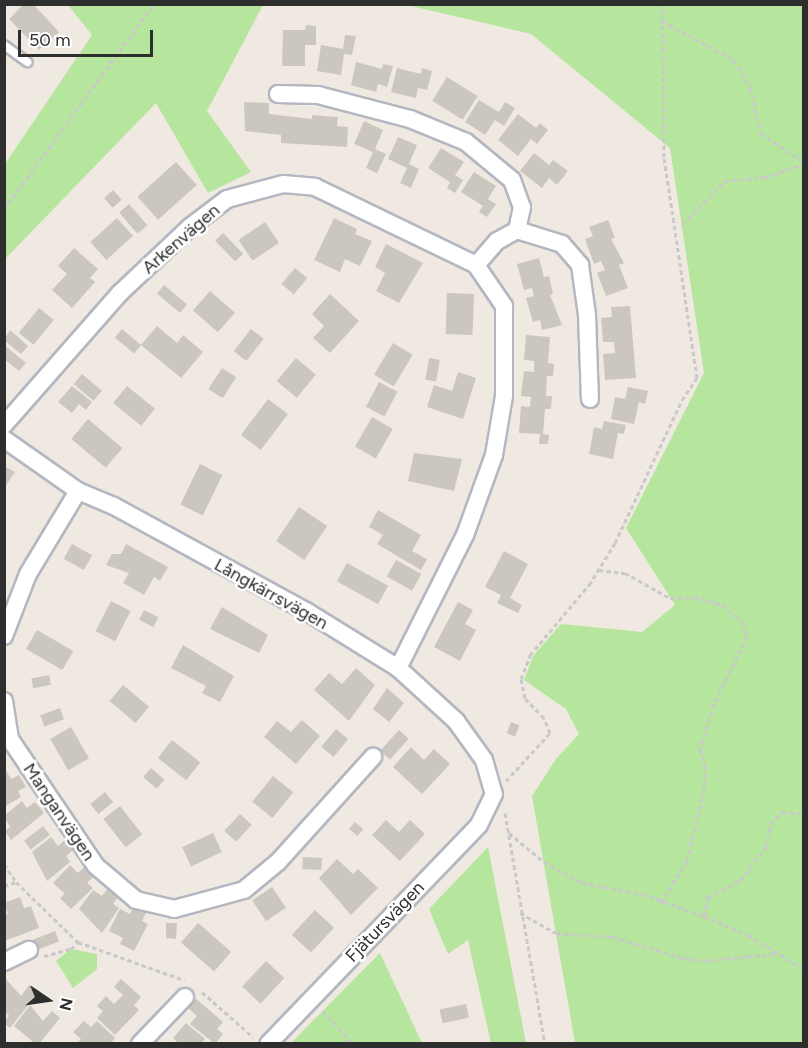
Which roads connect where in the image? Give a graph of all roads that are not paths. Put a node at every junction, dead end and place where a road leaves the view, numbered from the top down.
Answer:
1 (4, 45) edge
2 (27, 62) dead end
3 (278, 94) dead end
4 (517, 230) junction
5 (476, 265) junction
6 (590, 399) dead end
7 (4, 425) edge
8 (4, 439) edge
9 (78, 491) junction
10 (7, 618) edge
11 (4, 636) edge
12 (398, 668) junction
13 (4, 700) edge
14 (373, 757) dead end
15 (494, 794) joint
16 (29, 950) road end
17 (4, 962) edge
18 (191, 989) road end
19 (140, 1044) edge
20 (268, 1044) edge

1 - 2 lane
3 - 4 street
4 - 5 street
4 - 6 street
5 - 7 street, Arkenvägen
5 - 12 street, Arkenvägen
8 - 9 street, Långkärrsvägen
9 - 10 street
9 - 12 street, Långkärrsvägen
10 - 11 street
12 - 15 street, Långkärrsvägen
13 - 14 street, Manganvägen
15 - 20 street, Fjätursvägen
16 - 17 street
18 - 19 street

